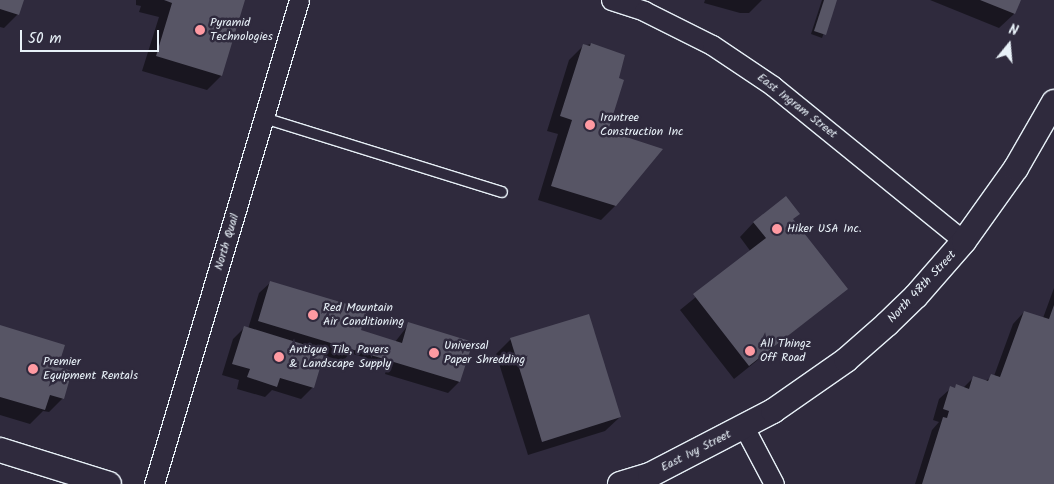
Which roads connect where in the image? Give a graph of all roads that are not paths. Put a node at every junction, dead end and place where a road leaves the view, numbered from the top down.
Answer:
1 (300, 0) edge
2 (611, 0) edge
3 (1054, 102) edge
4 (264, 118) junction
5 (502, 192) dead end
6 (964, 241) junction
7 (744, 427) junction
8 (0, 450) edge
9 (108, 484) edge
10 (154, 484) edge
11 (620, 484) edge
12 (774, 484) edge

1 - 4 street, North Quail
2 - 6 street, East Ingram Street
3 - 6 street, North 48th Street
4 - 5 lane
4 - 10 street, North Quail
6 - 7 street, North 48th Street
7 - 11 street, East Ivy Street
7 - 12 street
8 - 9 street

